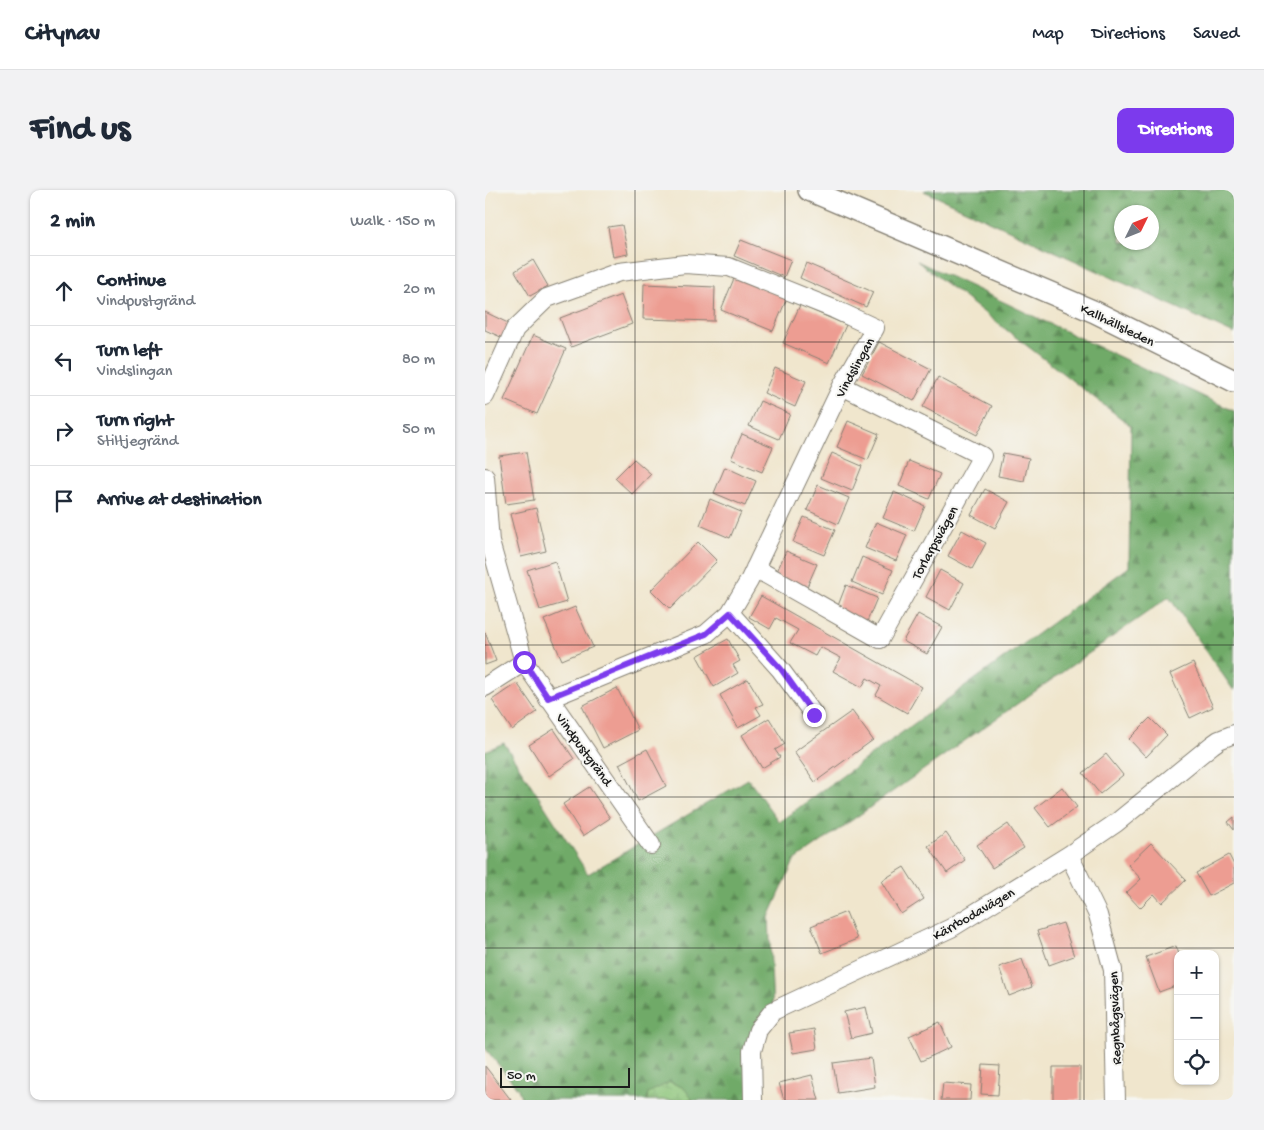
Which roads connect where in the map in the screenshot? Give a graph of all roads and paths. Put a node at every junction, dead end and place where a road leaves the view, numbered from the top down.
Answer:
1 (809, 190) edge
2 (841, 190) edge
3 (999, 271) junction
4 (1234, 381) edge
5 (842, 386) junction
6 (485, 396) edge
7 (485, 477) edge
8 (487, 543) edge
9 (755, 568) junction
10 (730, 613) junction
11 (524, 662) junction
12 (485, 687) edge
13 (548, 698) junction
14 (814, 715) dead end
15 (1234, 734) edge
16 (651, 845) dead end
17 (1069, 855) junction
18 (753, 1100) edge
19 (1116, 1100) edge

1 - 3 street, Kallhällsleden
2 - 3 street, Kallhällsleden
3 - 4 street, Kallhällsleden
5 - 6 street, Vindslingan
5 - 9 street, Vindslingan
5 - 9 street, Torlarpsvägen
7 - 8 street, Vindpustgränd
8 - 11 street, Vindpustgränd
9 - 10 street, Vindslingan
10 - 13 street, Vindslingan
10 - 14 street
11 - 12 street
11 - 13 street, Vindpustgränd
13 - 16 street, Vindpustgränd
15 - 17 street, Kärrbodavägen
17 - 18 street, Kärrbodavägen
17 - 19 street, Regnbågsvägen

